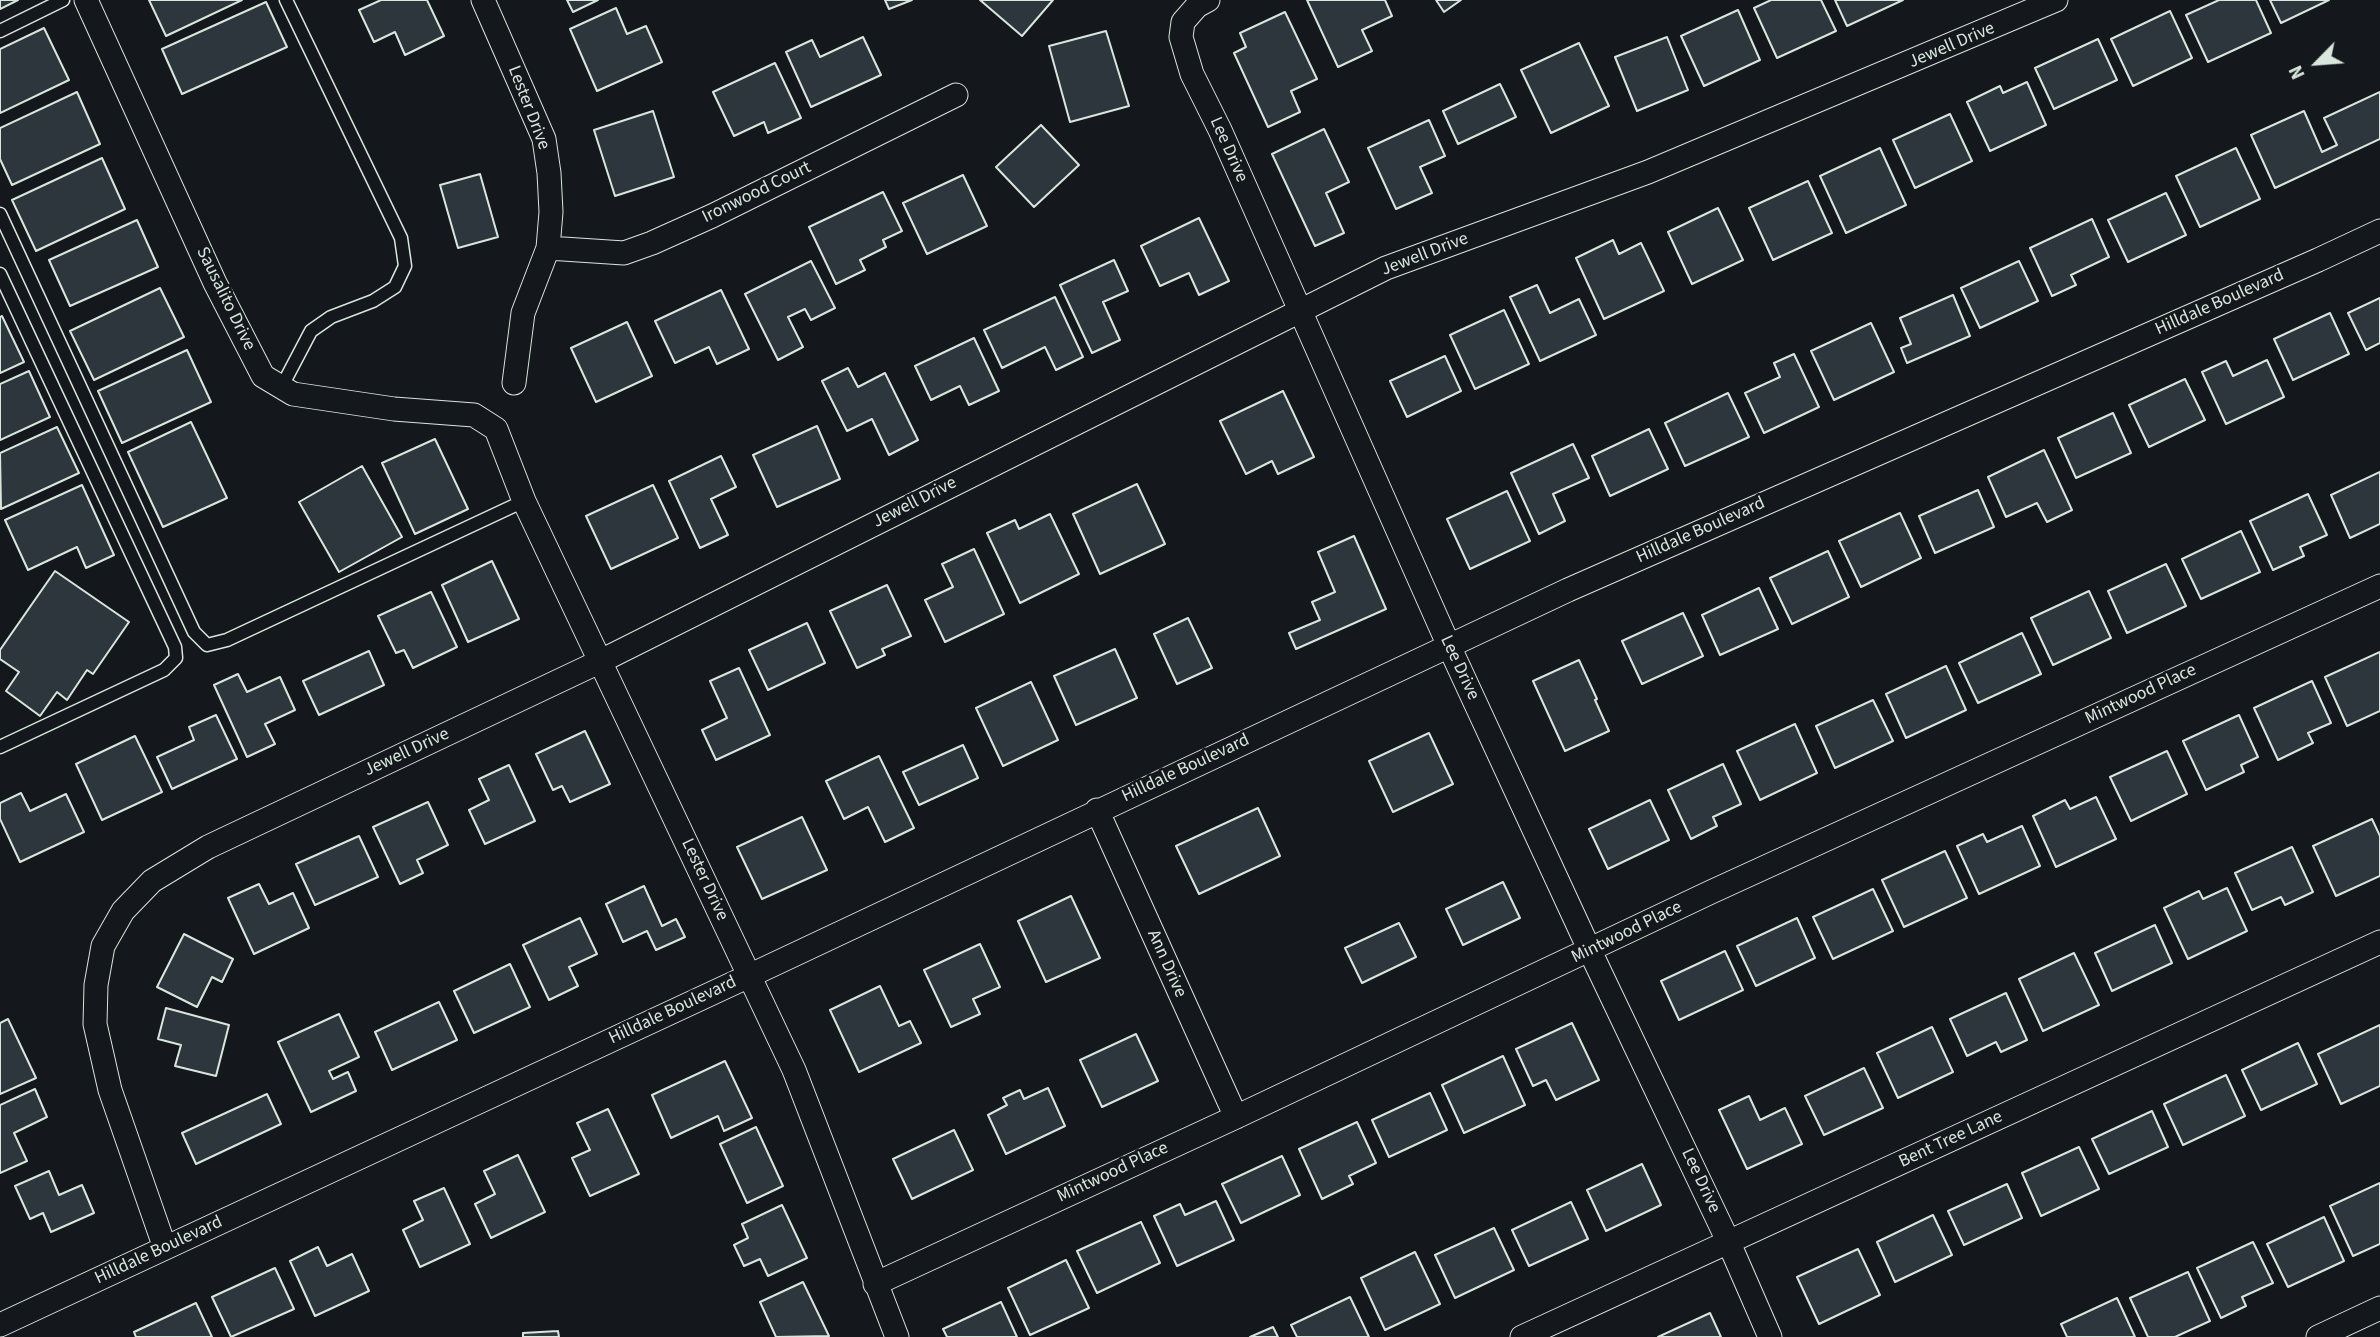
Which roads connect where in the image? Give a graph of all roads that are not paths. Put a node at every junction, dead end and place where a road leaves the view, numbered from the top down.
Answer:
1 (63, 0) edge
2 (86, 0) edge
3 (286, 0) edge
4 (484, 0) edge
5 (1208, 0) edge
6 (2056, 0) edge
7 (0, 31) edge
8 (956, 95) dead end
9 (0, 214) edge
10 (2380, 231) edge
11 (548, 248) junction
12 (0, 274) edge
13 (1299, 310) junction
14 (514, 383) dead end
15 (281, 388) junction
16 (496, 429) joint
17 (524, 501) junction
18 (2380, 586) edge
19 (1449, 646) junction
20 (601, 661) junction
21 (0, 747) edge
22 (1097, 810) junction
23 (2380, 942) edge
24 (1590, 951) junction
25 (749, 976) junction
26 (1236, 1117) junction
27 (1729, 1242) junction
28 (165, 1248) junction
29 (875, 1284) junction
30 (2380, 1308) edge
31 (0, 1325) edge
32 (897, 1337) edge
33 (1522, 1337) edge
34 (1770, 1337) edge
35 (2318, 1337) edge

1 - 7 lane
2 - 15 street, Sausalito Drive
3 - 15 lane
4 - 11 street, Lester Drive
5 - 13 street, Lee Drive
6 - 13 street, Jewell Drive
8 - 11 street, Ironwood Court
9 - 17 lane
10 - 19 street, Hilldale Boulevard
11 - 14 street, Lester Drive
12 - 21 lane
13 - 19 street, Lee Drive
13 - 20 street, Jewell Drive
15 - 16 street, Sausalito Drive
16 - 17 street, Lester Drive
17 - 20 street, Lester Drive
18 - 24 street, Mintwood Place
19 - 22 street, Hilldale Boulevard
19 - 24 street, Lee Drive
20 - 25 street, Lester Drive
20 - 28 street, Jewell Drive
22 - 25 street, Hilldale Boulevard
22 - 26 street, Ann Drive
23 - 27 street, Bent Tree Lane
24 - 26 street, Mintwood Place
24 - 27 street, Lee Drive
25 - 28 street, Hilldale Boulevard
25 - 29 street, Lester Drive
26 - 29 street, Mintwood Place
27 - 33 street, Bent Tree Lane
27 - 34 street, Lee Drive
28 - 31 street, Hilldale Boulevard
29 - 32 street, Lester Drive
30 - 35 street

